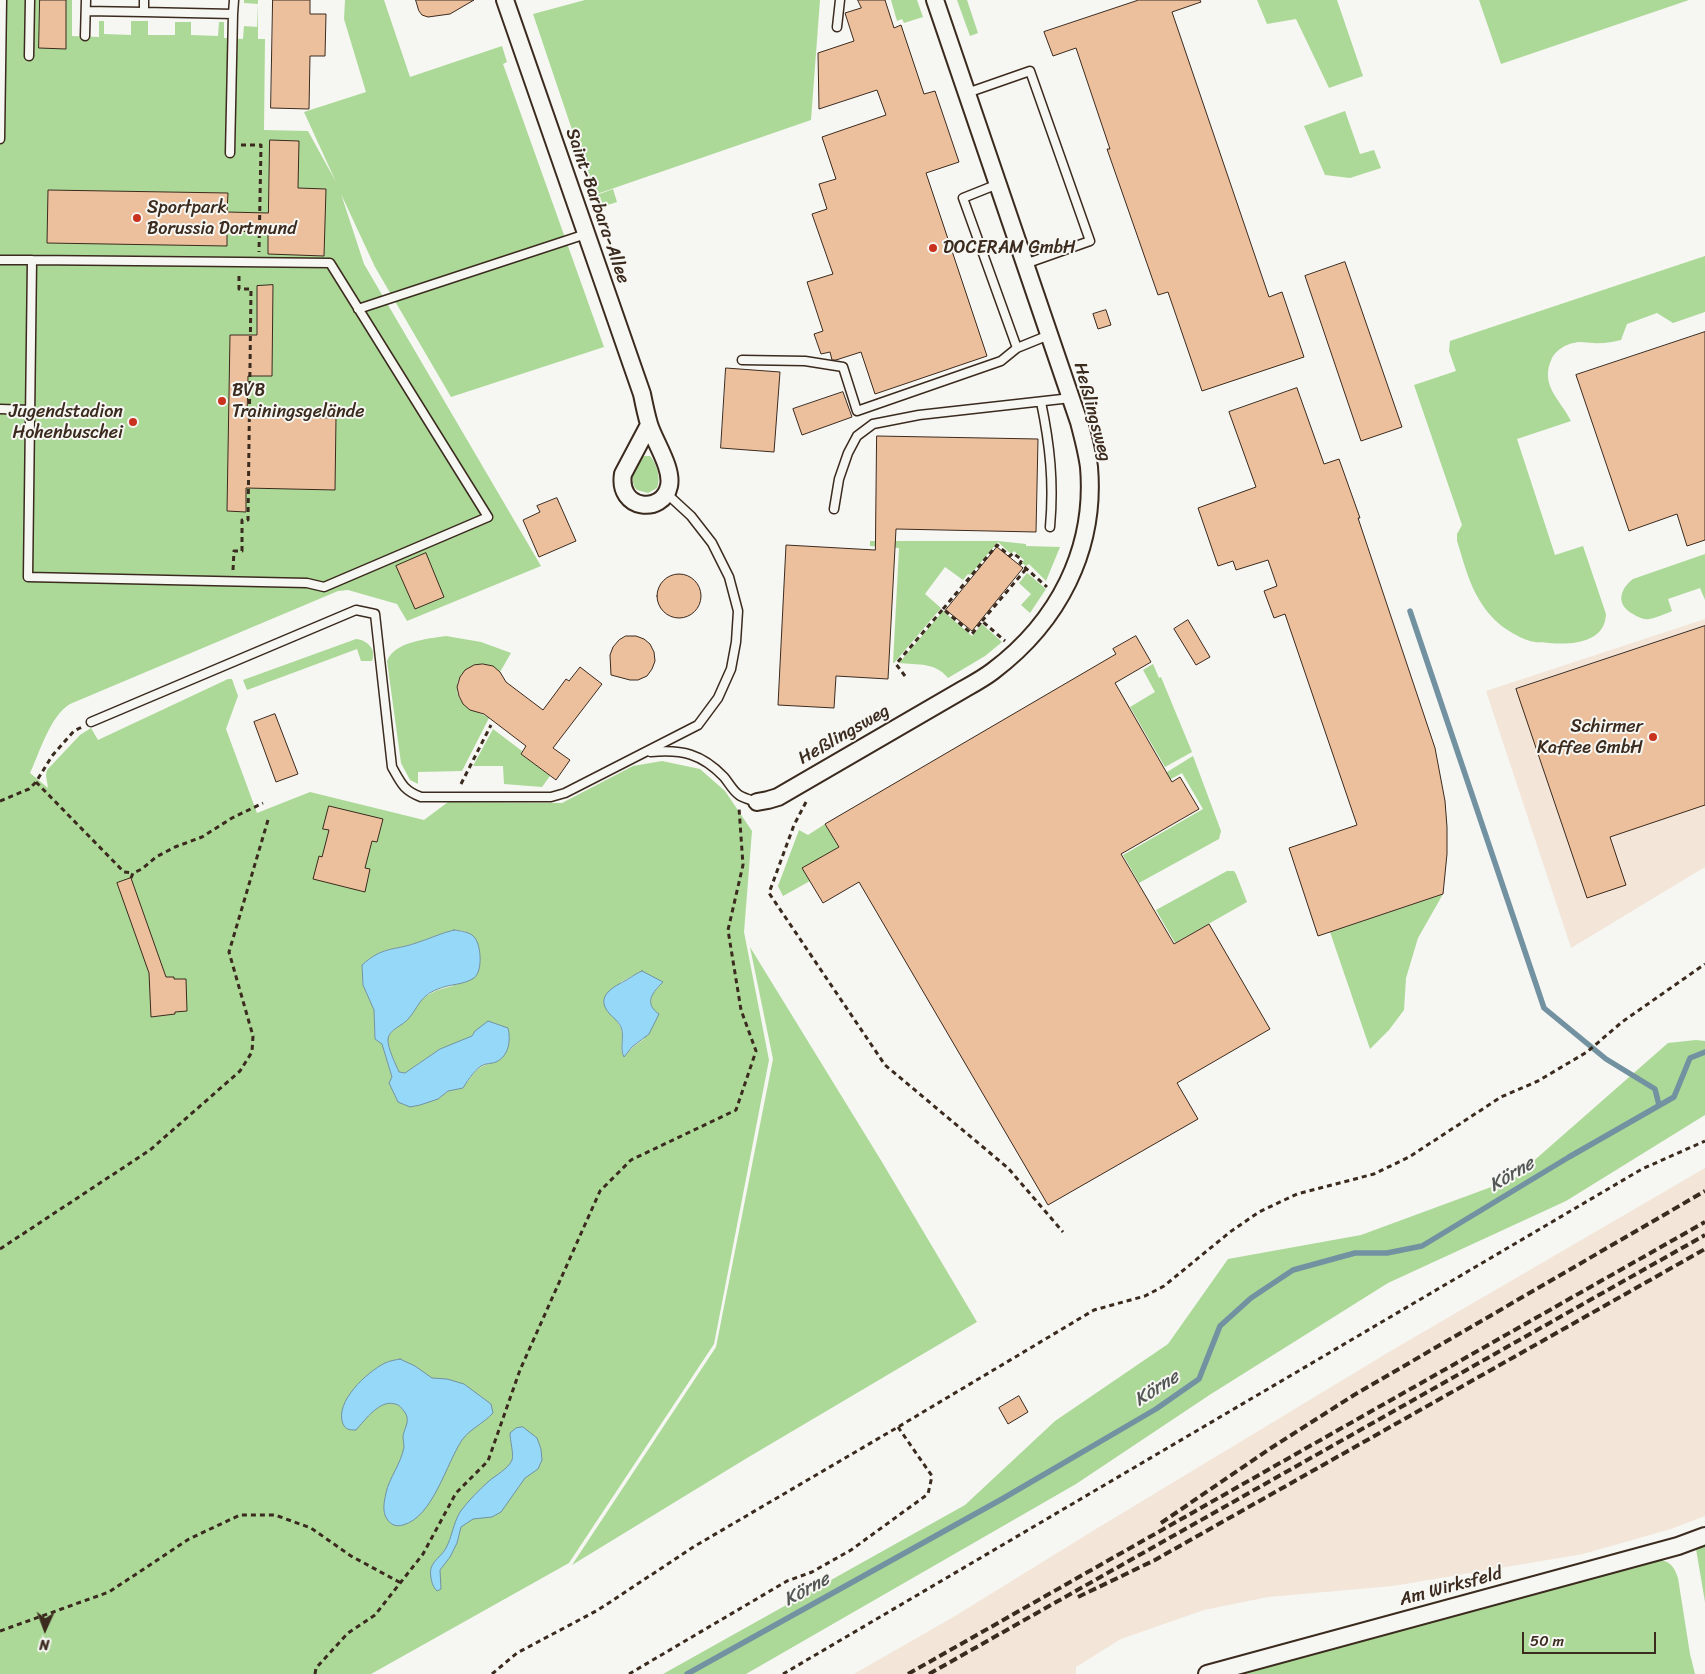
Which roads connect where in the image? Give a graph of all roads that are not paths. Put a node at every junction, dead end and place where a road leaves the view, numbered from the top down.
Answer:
1 (2, 0) edge
2 (30, 0) edge
3 (86, 0) edge
4 (144, 0) edge
5 (234, 0) edge
6 (505, 0) edge
7 (840, 0) edge
8 (935, 0) edge
9 (86, 11) junction
10 (144, 12) junction
11 (233, 14) junction
12 (837, 27) dead end
13 (85, 36) dead end
14 (29, 56) dead end
15 (967, 93) junction
16 (0, 139) edge
17 (230, 149) road end
18 (998, 184) junction
19 (586, 234) junction
20 (0, 260) edge
21 (32, 260) junction
22 (1025, 264) junction
23 (358, 309) junction
24 (1049, 335) junction
25 (1016, 348) junction
26 (742, 360) dead end
27 (1071, 398) junction
28 (1041, 402) junction
29 (0, 409) edge
30 (30, 410) junction
31 (649, 425) junction
32 (666, 493) junction
33 (834, 509) dead end
34 (1050, 527) dead end
35 (91, 722) road end
36 (646, 752) junction
37 (757, 802) joint
38 (1705, 1536) edge
39 (1207, 1674) edge

1 - 16 lane
2 - 14 lane
3 - 9 lane
4 - 10 lane
5 - 11 lane
6 - 19 street, Saint-Barbara-Allee
7 - 12 lane
8 - 15 street, Heßlingsweg
9 - 10 lane
9 - 13 lane
10 - 11 lane
11 - 17 lane
15 - 18 street, Heßlingsweg
15 - 22 lane
18 - 22 street, Heßlingsweg
18 - 25 lane
19 - 23 lane
19 - 31 street, Saint-Barbara-Allee
20 - 21 lane
21 - 23 lane
21 - 30 lane
22 - 24 street, Heßlingsweg
23 - 30 lane
24 - 25 lane
24 - 27 street, Heßlingsweg
25 - 26 lane
27 - 28 lane
27 - 37 street, Heßlingsweg
28 - 33 lane
28 - 34 lane
29 - 30 lane
31 - 32 street, Saint-Barbara-Allee
31 - 32 street
32 - 36 lane
35 - 36 lane
36 - 37 lane
38 - 39 street, Am Wirksfeld

